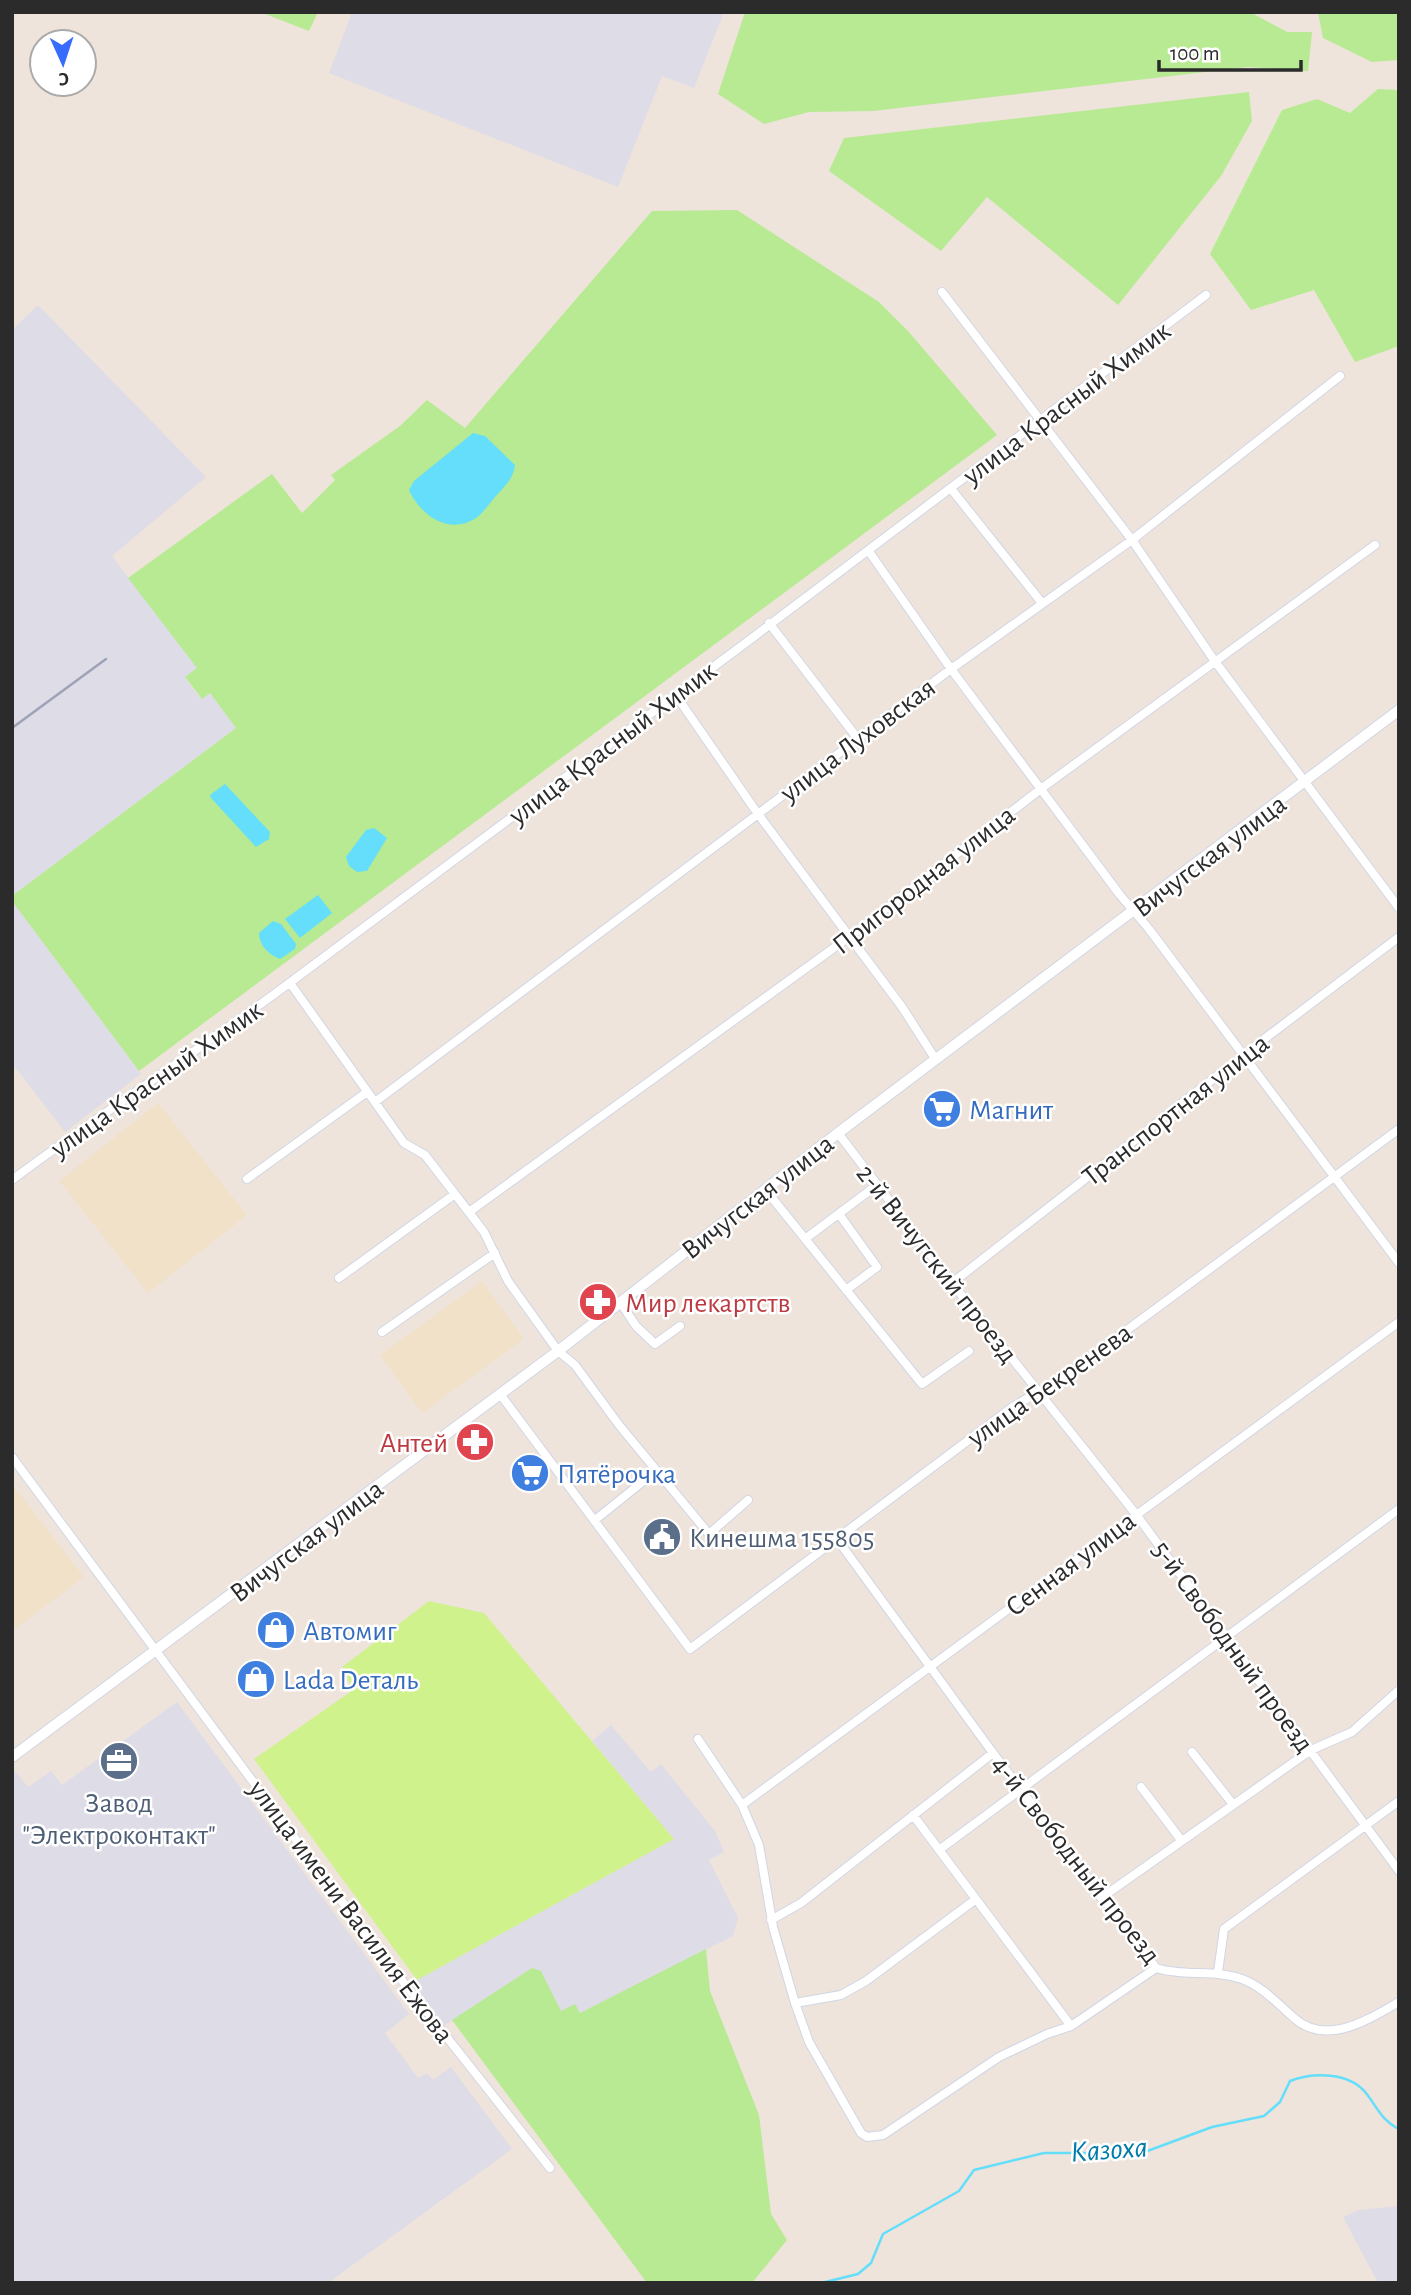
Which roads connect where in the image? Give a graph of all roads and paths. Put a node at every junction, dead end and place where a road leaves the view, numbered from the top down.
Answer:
1 (942, 292) dead end
2 (1206, 295) dead end
3 (1339, 376) dead end
4 (1041, 421) junction
5 (952, 490) junction
6 (1132, 540) junction
7 (1375, 545) dead end
8 (870, 553) junction
9 (1042, 603) junction
10 (769, 623) junction
11 (1214, 660) junction
12 (951, 669) junction
13 (675, 694) junction
14 (1399, 710) edge
15 (858, 739) junction
16 (1307, 782) junction
17 (1042, 788) junction
18 (758, 814) junction
19 (1399, 908) edge
20 (1134, 912) junction
21 (849, 937) junction
22 (1399, 937) edge
23 (290, 983) junction
24 (1247, 1059) junction
25 (936, 1060) junction
26 (368, 1092) junction
27 (375, 1101) junction
28 (1399, 1129) edge
29 (838, 1133) junction
30 (1334, 1178) junction
31 (247, 1179) dead end
32 (12, 1180) edge
33 (877, 1185) junction
34 (765, 1189) junction
35 (455, 1194) junction
36 (469, 1212) junction
37 (839, 1214) junction
38 (805, 1239) junction
39 (495, 1253) junction
40 (1399, 1263) edge
41 (339, 1278) dead end
42 (952, 1283) junction
43 (846, 1290) junction
44 (620, 1302) junction
45 (1399, 1322) edge
46 (680, 1326) dead end
47 (382, 1332) dead end
48 (558, 1350) junction
49 (969, 1351) dead end
50 (1038, 1392) junction
51 (500, 1394) junction
52 (12, 1457) edge
53 (656, 1471) junction
54 (748, 1500) dead end
55 (1399, 1509) edge
56 (1135, 1513) junction
57 (594, 1520) junction
58 (837, 1539) junction
59 (1227, 1635) junction
60 (157, 1650) junction
61 (931, 1668) junction
62 (1399, 1690) edge
63 (698, 1739) dead end
64 (1311, 1750) junction
65 (1192, 1752) dead end
66 (13, 1753) edge
67 (993, 1753) junction
68 (1141, 1787) dead end
69 (1021, 1789) junction
70 (1399, 1801) edge
71 (1232, 1803) junction
72 (742, 1805) junction
73 (913, 1815) junction
74 (1366, 1826) junction
75 (1181, 1840) junction
76 (939, 1850) junction
77 (1399, 1871) edge
78 (1101, 1898) junction
79 (976, 1899) junction
80 (771, 1920) junction
81 (1156, 1968) junction
82 (1218, 1972) junction
83 (1399, 2001) edge
84 (795, 2003) junction
85 (1071, 2026) junction
86 (550, 2168) dead end

1 - 4 street
2 - 4 street, улица Красный Химик
3 - 6 street, улица Луховская
4 - 5 street, улица Красный Химик
4 - 6 street
5 - 8 street, улица Красный Химик
5 - 9 street
6 - 9 street, улица Луховская
6 - 11 street
7 - 11 street, Пригородная улица
8 - 10 street, улица Красный Химик
8 - 12 street
9 - 12 street, улица Луховская
10 - 13 street, улица Красный Химик
10 - 15 street
11 - 16 street
11 - 17 street, Пригородная улица
12 - 15 street, улица Луховская
12 - 17 street
13 - 18 street
13 - 23 street, улица Красный Химик
14 - 16 main road, Вичугская улица
15 - 18 street, улица Луховская
16 - 19 street
16 - 20 main road, Вичугская улица
17 - 20 street
17 - 21 street, Пригородная улица
18 - 21 street
18 - 27 street, улица Луховская
20 - 24 street
20 - 25 main road, Вичугская улица
21 - 25 street
21 - 36 street, Пригородная улица
22 - 24 street, Транспортная улица
23 - 26 street
23 - 32 street, улица Красный Химик
24 - 30 street
24 - 42 street, Транспортная улица
25 - 29 main road, Вичугская улица
26 - 27 street
26 - 31 street
27 - 35 street
28 - 30 street, улица Бекренева
29 - 33 street, 2-й Вичугский проезд
29 - 34 main road, Вичугская улица
30 - 40 street
30 - 50 street, улица Бекренева
33 - 37 street
33 - 42 street, 2-й Вичугский проезд
34 - 38 street
34 - 44 main road, Вичугская улица
35 - 36 street
35 - 41 street
36 - 39 street
37 - 38 street
37 - 43 street
38 - 43 street
39 - 47 street
39 - 48 street
42 - 50 street, 2-й Вичугский проезд
43 - 49 street
44 - 46 street
44 - 48 main road, Вичугская улица
45 - 56 street, Сенная улица
48 - 51 main road, Вичугская улица
48 - 53 street
50 - 56 street, 5-й Свободный проезд
50 - 58 street, улица Бекренева
51 - 57 street
51 - 60 main road, Вичугская улица
52 - 60 street
53 - 54 street
53 - 57 street
55 - 59 street
56 - 59 street, 5-й Свободный проезд
56 - 61 street, Сенная улица
57 - 58 street, улица Бекренева
58 - 61 street, 4-й Свободный проезд
59 - 64 street, 5-й Свободный проезд
59 - 69 street
60 - 66 main road, Вичугская улица
60 - 86 street, улица имени Василия Ежова
61 - 67 street, 4-й Свободный проезд
61 - 72 street, Сенная улица
62 - 64 street
63 - 72 street
64 - 71 street
64 - 74 street, 5-й Свободный проезд
65 - 71 street
67 - 69 street, 4-й Свободный проезд
67 - 73 street
68 - 75 street
69 - 76 street
69 - 78 street, 4-й Свободный проезд
70 - 74 street
71 - 75 street
72 - 80 street
73 - 76 street
73 - 80 street
74 - 77 street, 5-й Свободный проезд
74 - 82 street
75 - 78 street
76 - 79 street
78 - 81 street, 4-й Свободный проезд
79 - 84 street
79 - 85 street
80 - 84 street
81 - 82 street, 4-й Свободный проезд
81 - 85 street
82 - 83 street, 4-й Свободный проезд
84 - 85 street

